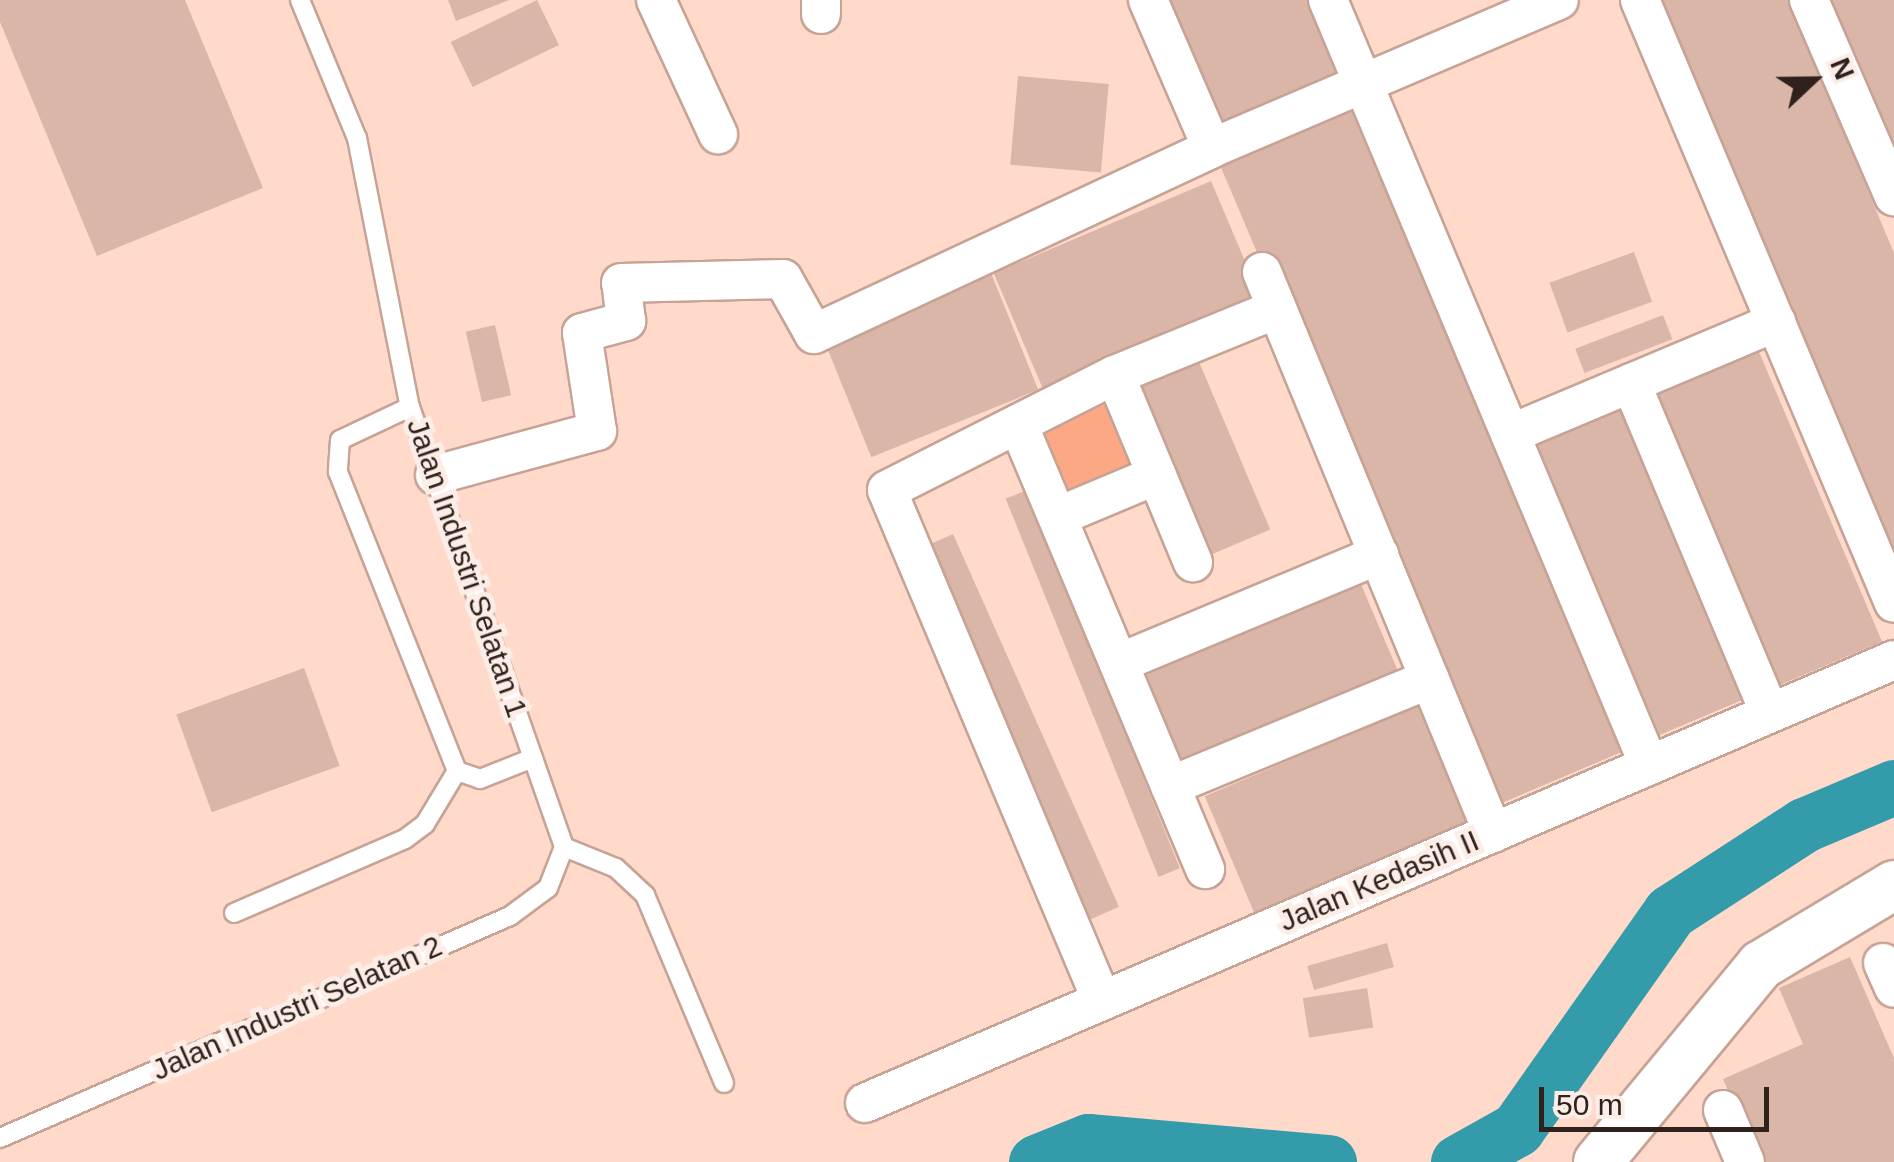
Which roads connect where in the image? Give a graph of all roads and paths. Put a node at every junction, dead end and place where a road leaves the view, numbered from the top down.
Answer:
1 (300, 0) edge
2 (656, 0) edge
3 (1148, 0) edge
4 (1328, 0) edge
5 (1559, 0) edge
6 (1640, 0) edge
7 (1809, 0) edge
8 (1363, 83) junction
9 (718, 134) dead end
10 (1212, 148) junction
11 (1894, 196) edge
12 (1262, 272) dead end
13 (1277, 309) junction
14 (1776, 322) junction
15 (1115, 376) junction
16 (1631, 382) junction
17 (410, 407) junction
18 (1018, 424) junction
19 (1510, 434) junction
20 (434, 475) junction
21 (1157, 476) junction
22 (1058, 516) junction
23 (1379, 555) junction
24 (1193, 562) dead end
25 (1894, 603) edge
26 (1894, 660) edge
27 (1119, 662) junction
28 (1430, 679) junction
29 (1770, 713) junction
30 (533, 758) junction
31 (1649, 765) junction
32 (457, 771) junction
33 (1170, 786) junction
34 (1493, 832) junction
35 (564, 846) junction
36 (1205, 869) dead end
37 (1894, 886) edge
38 (234, 913) dead end
39 (1102, 1001) junction
40 (724, 1083) dead end
41 (865, 1104) dead end
42 (1722, 1110) dead end
43 (0, 1138) edge
44 (1598, 1162) edge
45 (1745, 1162) edge

1 - 17 lane, Jalan Industri Selatan 1
2 - 9 street
3 - 10 street
4 - 8 street
5 - 8 street
6 - 14 street
7 - 11 street
8 - 10 street
8 - 19 street
10 - 20 street
12 - 13 street
13 - 15 street
13 - 23 street
14 - 16 street
14 - 25 street
15 - 18 street
15 - 21 street
16 - 19 street
16 - 29 street
17 - 20 lane, Jalan Industri Selatan 1
17 - 32 lane
18 - 22 street
18 - 39 street
19 - 31 street
20 - 30 lane, Jalan Industri Selatan 1
21 - 22 street
21 - 24 street
22 - 27 street
23 - 27 street
23 - 28 street
26 - 29 street, Jalan Kedasih II
27 - 33 street
28 - 33 street
28 - 34 street
29 - 31 street, Jalan Kedasih II
30 - 32 lane
30 - 35 lane, Jalan Industri Selatan 1
31 - 34 street, Jalan Kedasih II
32 - 38 lane
33 - 36 street
34 - 39 street, Jalan Kedasih II
35 - 40 lane
35 - 43 lane, Jalan Industri Selatan 2
37 - 44 street
39 - 41 street, Jalan Kedasih II
42 - 45 street

